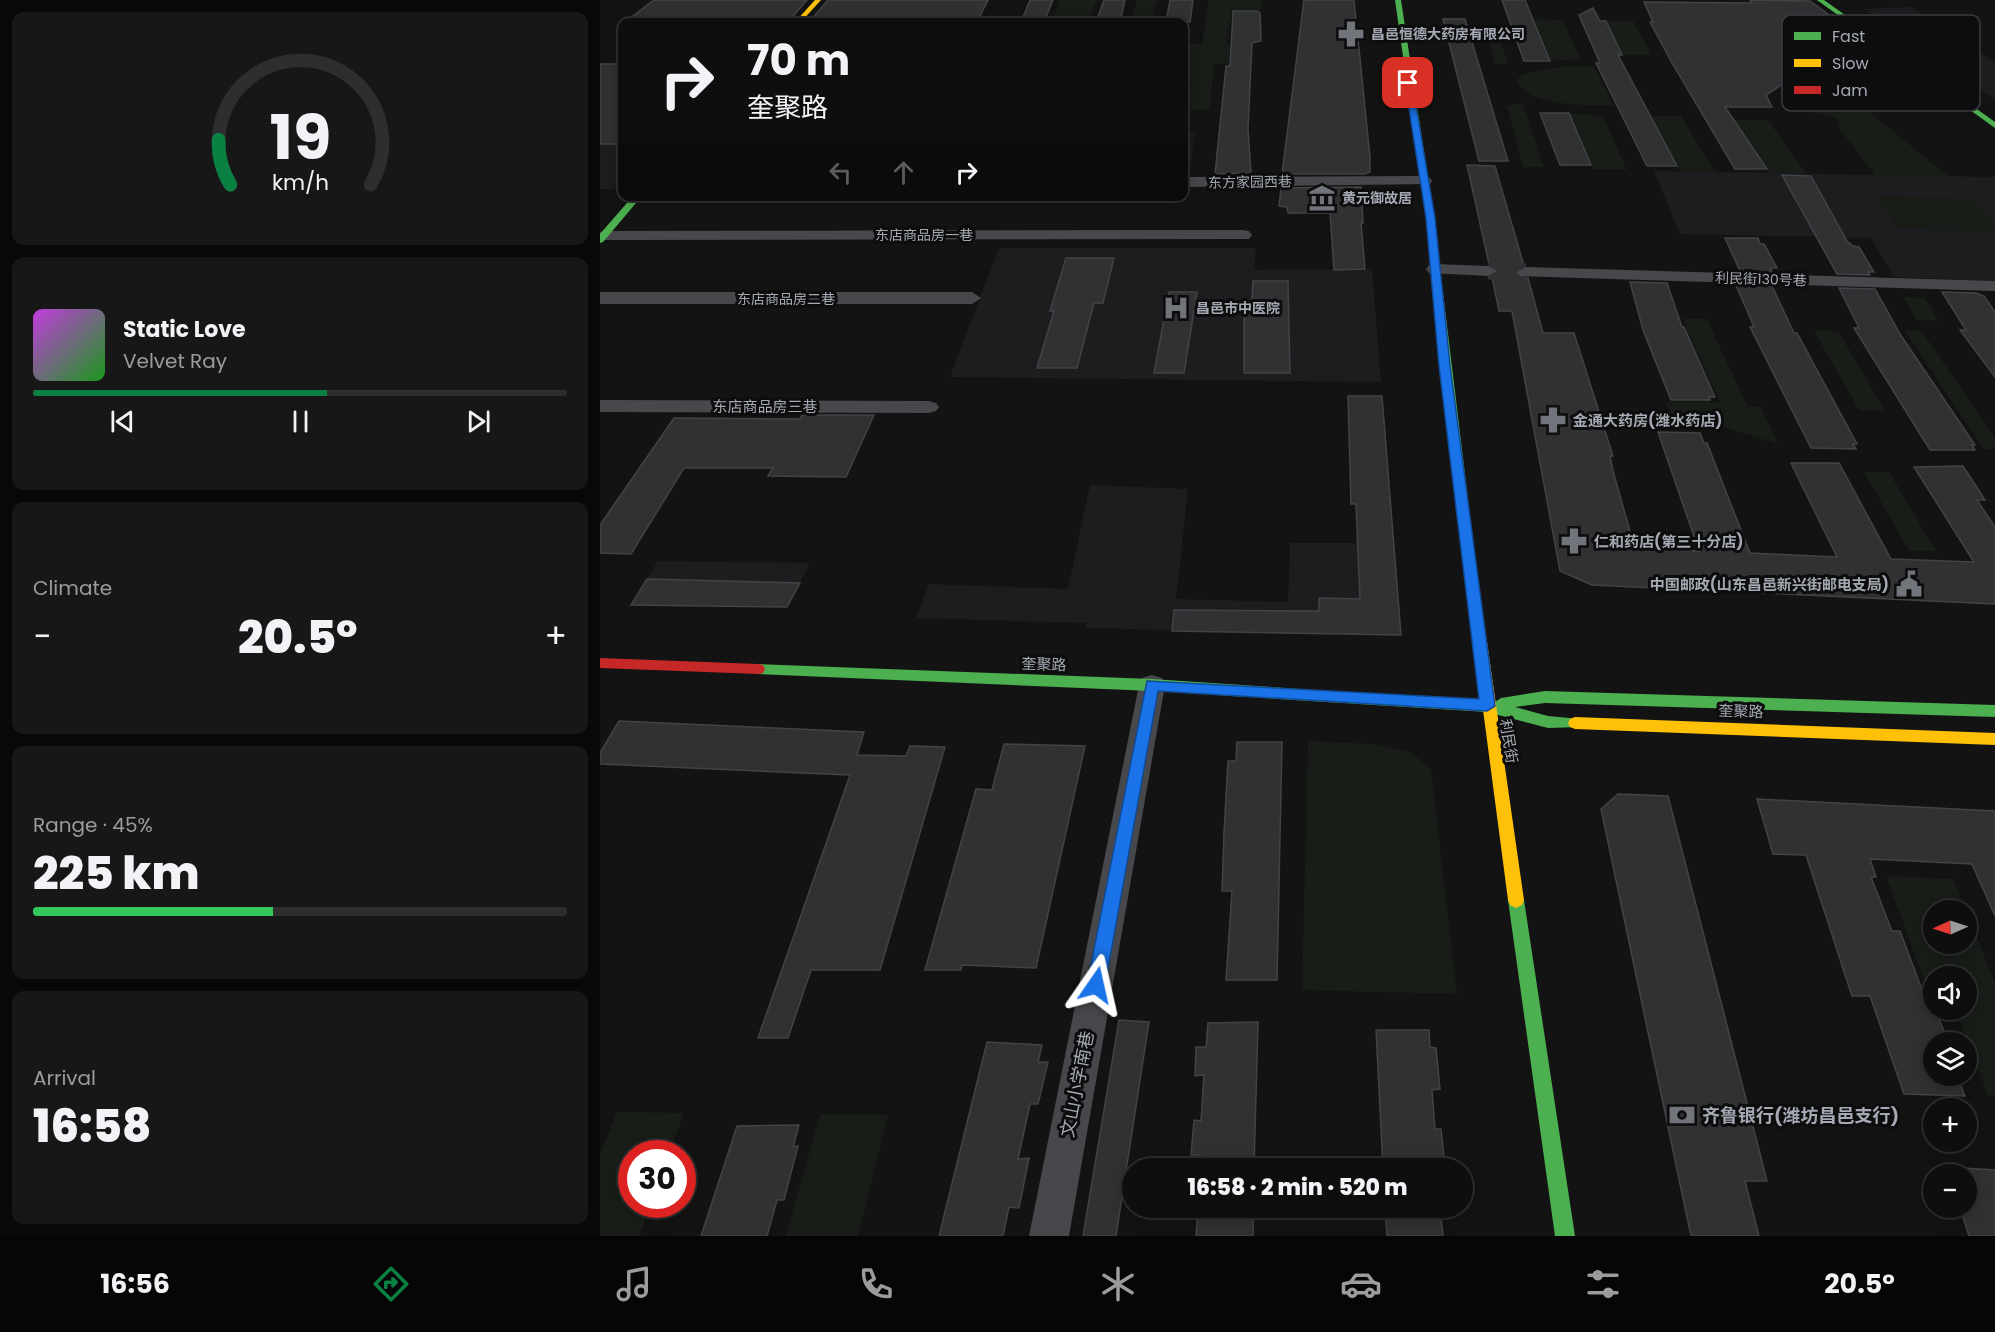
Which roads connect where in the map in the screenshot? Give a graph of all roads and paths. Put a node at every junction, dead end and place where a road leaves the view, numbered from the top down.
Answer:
1 (818, 0) edge
2 (1398, 0) edge
3 (1820, 0) edge
4 (1841, 15) edge
5 (802, 18) edge
6 (1974, 111) edge
7 (1995, 126) edge
8 (1424, 181) junction
9 (1188, 183) edge
10 (634, 201) edge
11 (1243, 235) dead end
12 (602, 238) edge
13 (1436, 269) junction
14 (1488, 271) tunnel mouth
15 (1526, 272) tunnel mouth
16 (1995, 286) edge
17 (600, 298) edge
18 (972, 298) dead end
19 (600, 406) edge
20 (929, 407) dead end
21 (600, 663) edge
22 (1152, 685) junction
23 (1487, 706) junction
24 (1995, 711) edge
25 (1995, 739) edge
26 (1049, 1236) edge
27 (1565, 1236) edge

1 - 5 street
2 - 8 street, 利民街
3 - 4 street
6 - 7 street
8 - 9 street, 东方家园西巷
8 - 13 street, 利民街
10 - 12 street
11 - 12 street, 东店商品房一巷
13 - 14 street
13 - 23 street, 利民街
15 - 16 street, 利民街130号巷
17 - 18 street, 东店商品房二巷
19 - 20 street, 东店商品房三巷
21 - 22 street, 奎聚路
22 - 23 street, 奎聚路
22 - 26 street, 文山小学南巷
23 - 24 street, 奎聚路
23 - 25 street, 奎聚路
23 - 27 street, 利民街

